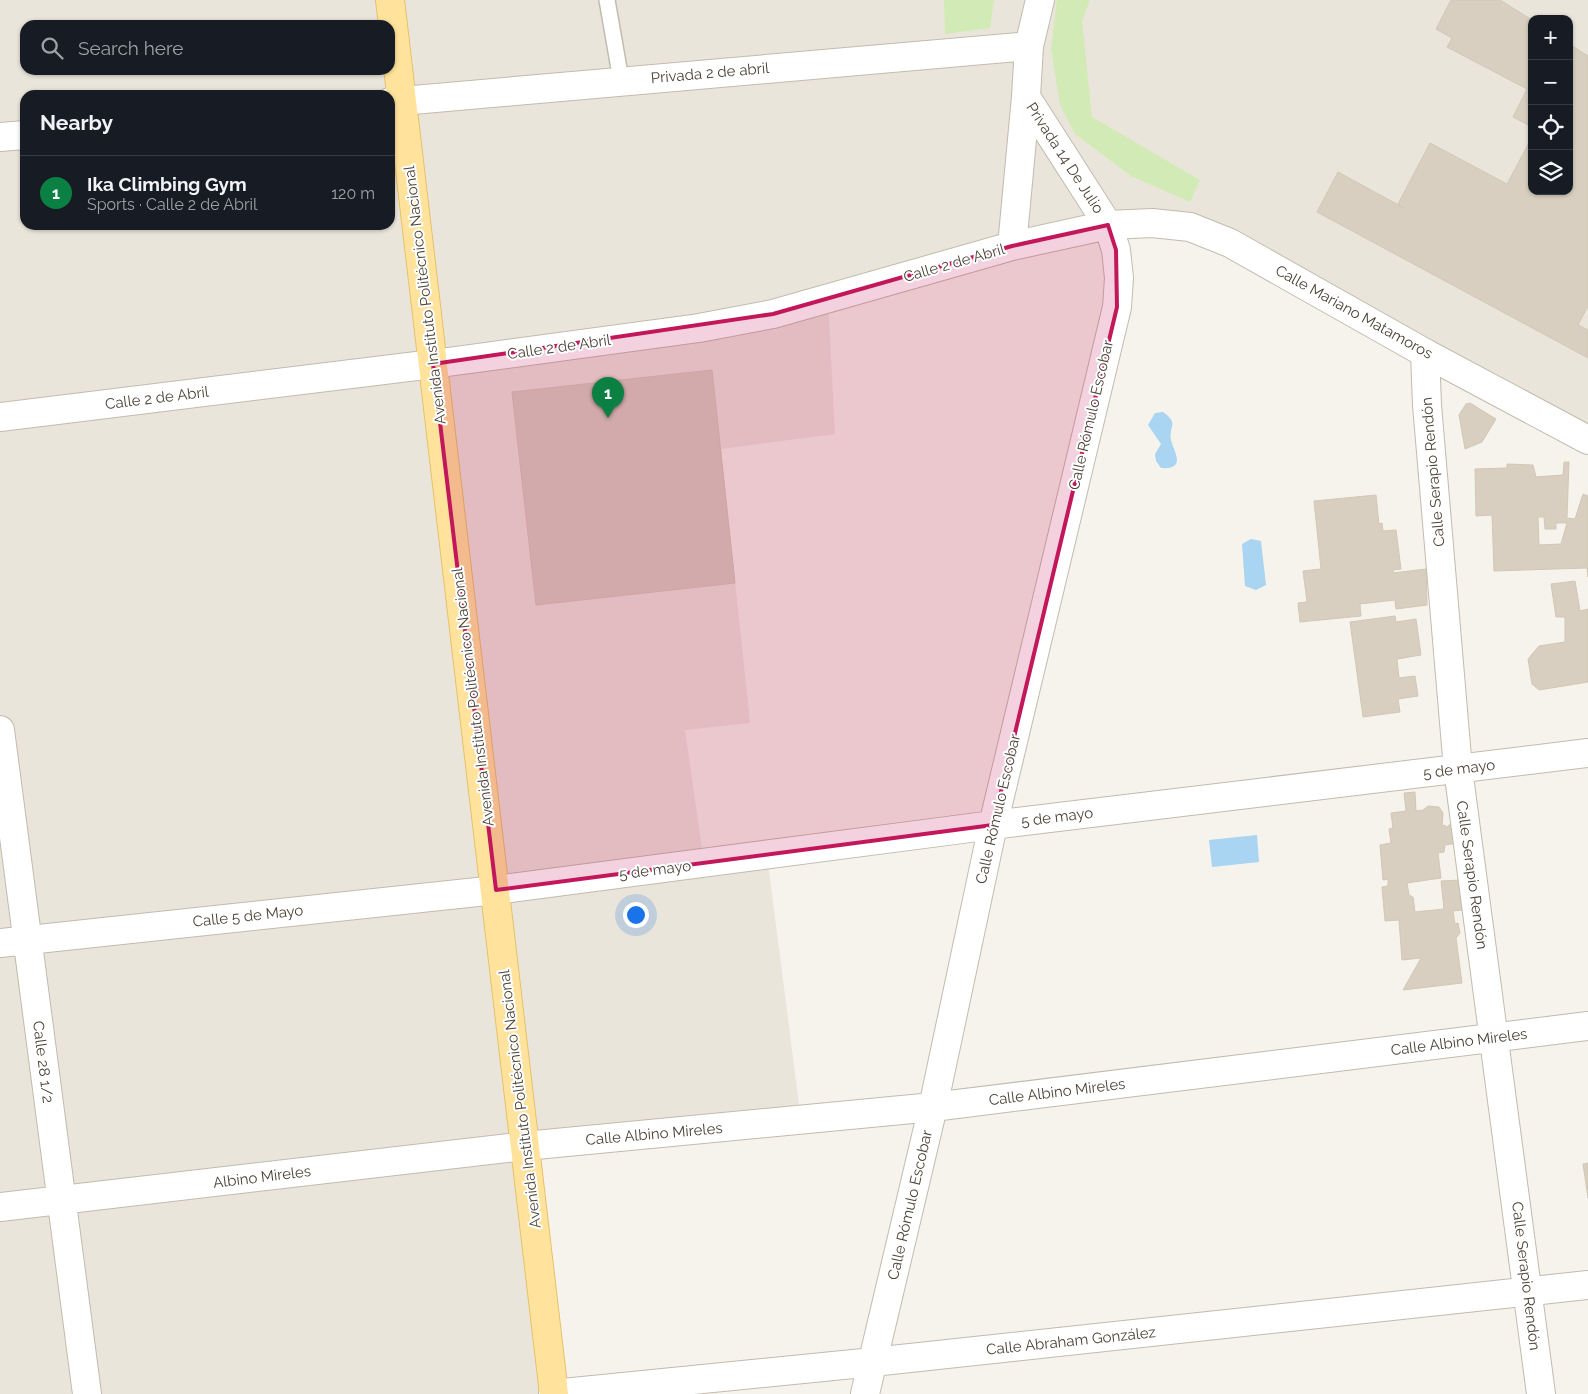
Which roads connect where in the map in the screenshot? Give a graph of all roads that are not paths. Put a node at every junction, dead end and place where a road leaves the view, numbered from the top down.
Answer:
1 (390, 0) edge
2 (607, 0) edge
3 (1040, 0) edge
4 (391, 20) edge
5 (1029, 46) junction
6 (394, 75) edge
7 (621, 80) junction
8 (1026, 97) junction
9 (396, 101) edge
10 (20, 135) edge
11 (0, 137) edge
12 (1108, 225) junction
13 (1012, 246) junction
14 (1425, 353) junction
15 (433, 364) junction
16 (0, 417) edge
17 (1588, 440) edge
18 (0, 730) edge
19 (1588, 753) edge
20 (1458, 769) junction
21 (993, 825) junction
22 (496, 890) junction
23 (28, 939) junction
24 (0, 943) edge
25 (1588, 1026) edge
26 (1494, 1038) junction
27 (933, 1107) junction
28 (525, 1146) junction
29 (61, 1200) junction
30 (0, 1208) edge
31 (1588, 1285) edge
32 (1528, 1291) junction
33 (873, 1362) junction
34 (87, 1394) edge
35 (554, 1394) edge
36 (865, 1394) edge
37 (1541, 1394) edge

1 - 4 main road, Avenida Instituto Politécnico Nacional
2 - 7 lane
3 - 5 street, Privada 14 De Julio
5 - 7 street, Privada 2 de abril
5 - 8 street, Privada 14 De Julio
6 - 9 main road, Avenida Instituto Politécnico Nacional
7 - 9 street, Privada 2 de abril
8 - 12 street, Privada 14 De Julio
8 - 13 street
9 - 15 main road, Avenida Instituto Politécnico Nacional
10 - 11 street
12 - 13 street, Calle 2 de Abril
12 - 14 street, Calle Mariano Matamoros
12 - 21 street, Calle Rómulo Escobar
13 - 15 street, Calle 2 de Abril
14 - 17 street, Calle Mariano Matamoros
14 - 20 street, Calle Serapio Rendón
15 - 16 street, Calle 2 de Abril
15 - 22 main road, Avenida Instituto Politécnico Nacional
18 - 23 street, Calle 28 1/2
19 - 20 street, 5 de mayo
20 - 21 street, 5 de mayo
20 - 26 street, Calle Serapio Rendón
21 - 22 street, 5 de mayo
21 - 27 street, Calle Rómulo Escobar
22 - 23 street, Calle 5 de Mayo
22 - 28 main road, Avenida Instituto Politécnico Nacional
23 - 24 street, Calle 5 de Mayo
23 - 29 street, Calle 28 1/2
25 - 26 street, Calle Albino Mireles
26 - 27 street, Calle Albino Mireles
26 - 32 street, Calle Serapio Rendón
27 - 28 street, Calle Albino Mireles
27 - 33 street, Calle Rómulo Escobar
28 - 29 street, Albino Mireles
28 - 35 main road, Avenida Instituto Politécnico Nacional
29 - 30 street, Albino Mireles
29 - 34 street, Calle 28 1/2
31 - 32 street, Calle Abraham González
32 - 33 street, Calle Abraham González
32 - 37 street, Calle Serapio Rendón
33 - 35 street, Calle Abraham González
33 - 36 street, Calle Rómulo Escobar

